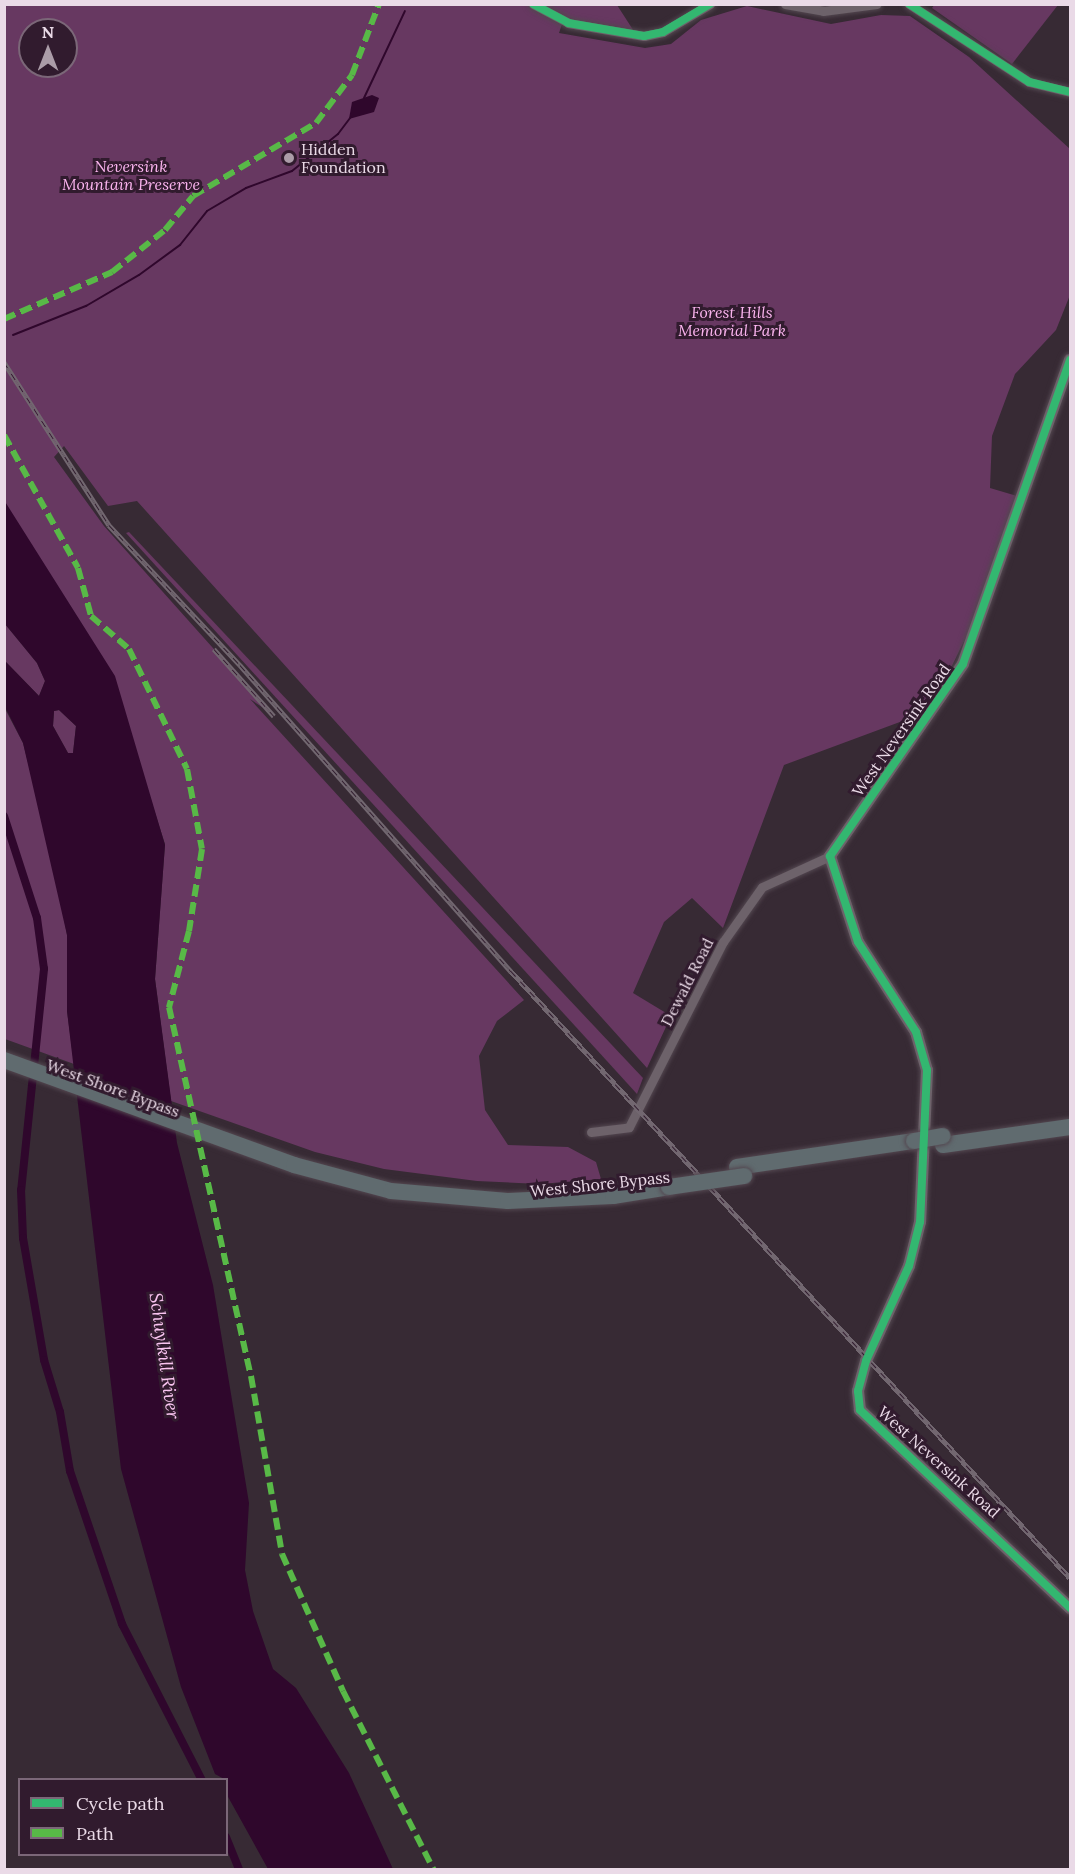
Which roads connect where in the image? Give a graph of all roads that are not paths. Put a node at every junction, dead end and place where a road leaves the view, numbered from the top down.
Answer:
1 (533, 4) edge
2 (710, 4) edge
3 (785, 4) edge
4 (878, 4) edge
5 (909, 4) edge
6 (1071, 92) edge
7 (1071, 360) edge
8 (830, 856) junction
9 (4, 1048) edge
10 (4, 1060) edge
11 (24, 1065) junction
12 (4, 1067) edge
13 (1071, 1117) edge
14 (1071, 1126) edge
15 (591, 1132) dead end
16 (233, 1139) junction
17 (943, 1141) junction
18 (1071, 1608) edge

1 - 2 street
3 - 4 street
5 - 6 street
7 - 8 street, West Neversink Road
8 - 15 street, Dewald Road
8 - 18 street, West Neversink Road
9 - 11 highway, West Shore Bypass
10 - 11 highway, West Shore Bypass
11 - 12 highway
11 - 16 highway, West Shore Bypass
11 - 16 highway, West Shore Bypass
13 - 17 highway, West Shore Bypass
14 - 17 highway, West Shore Bypass
16 - 17 highway, West Shore Bypass, bridge

